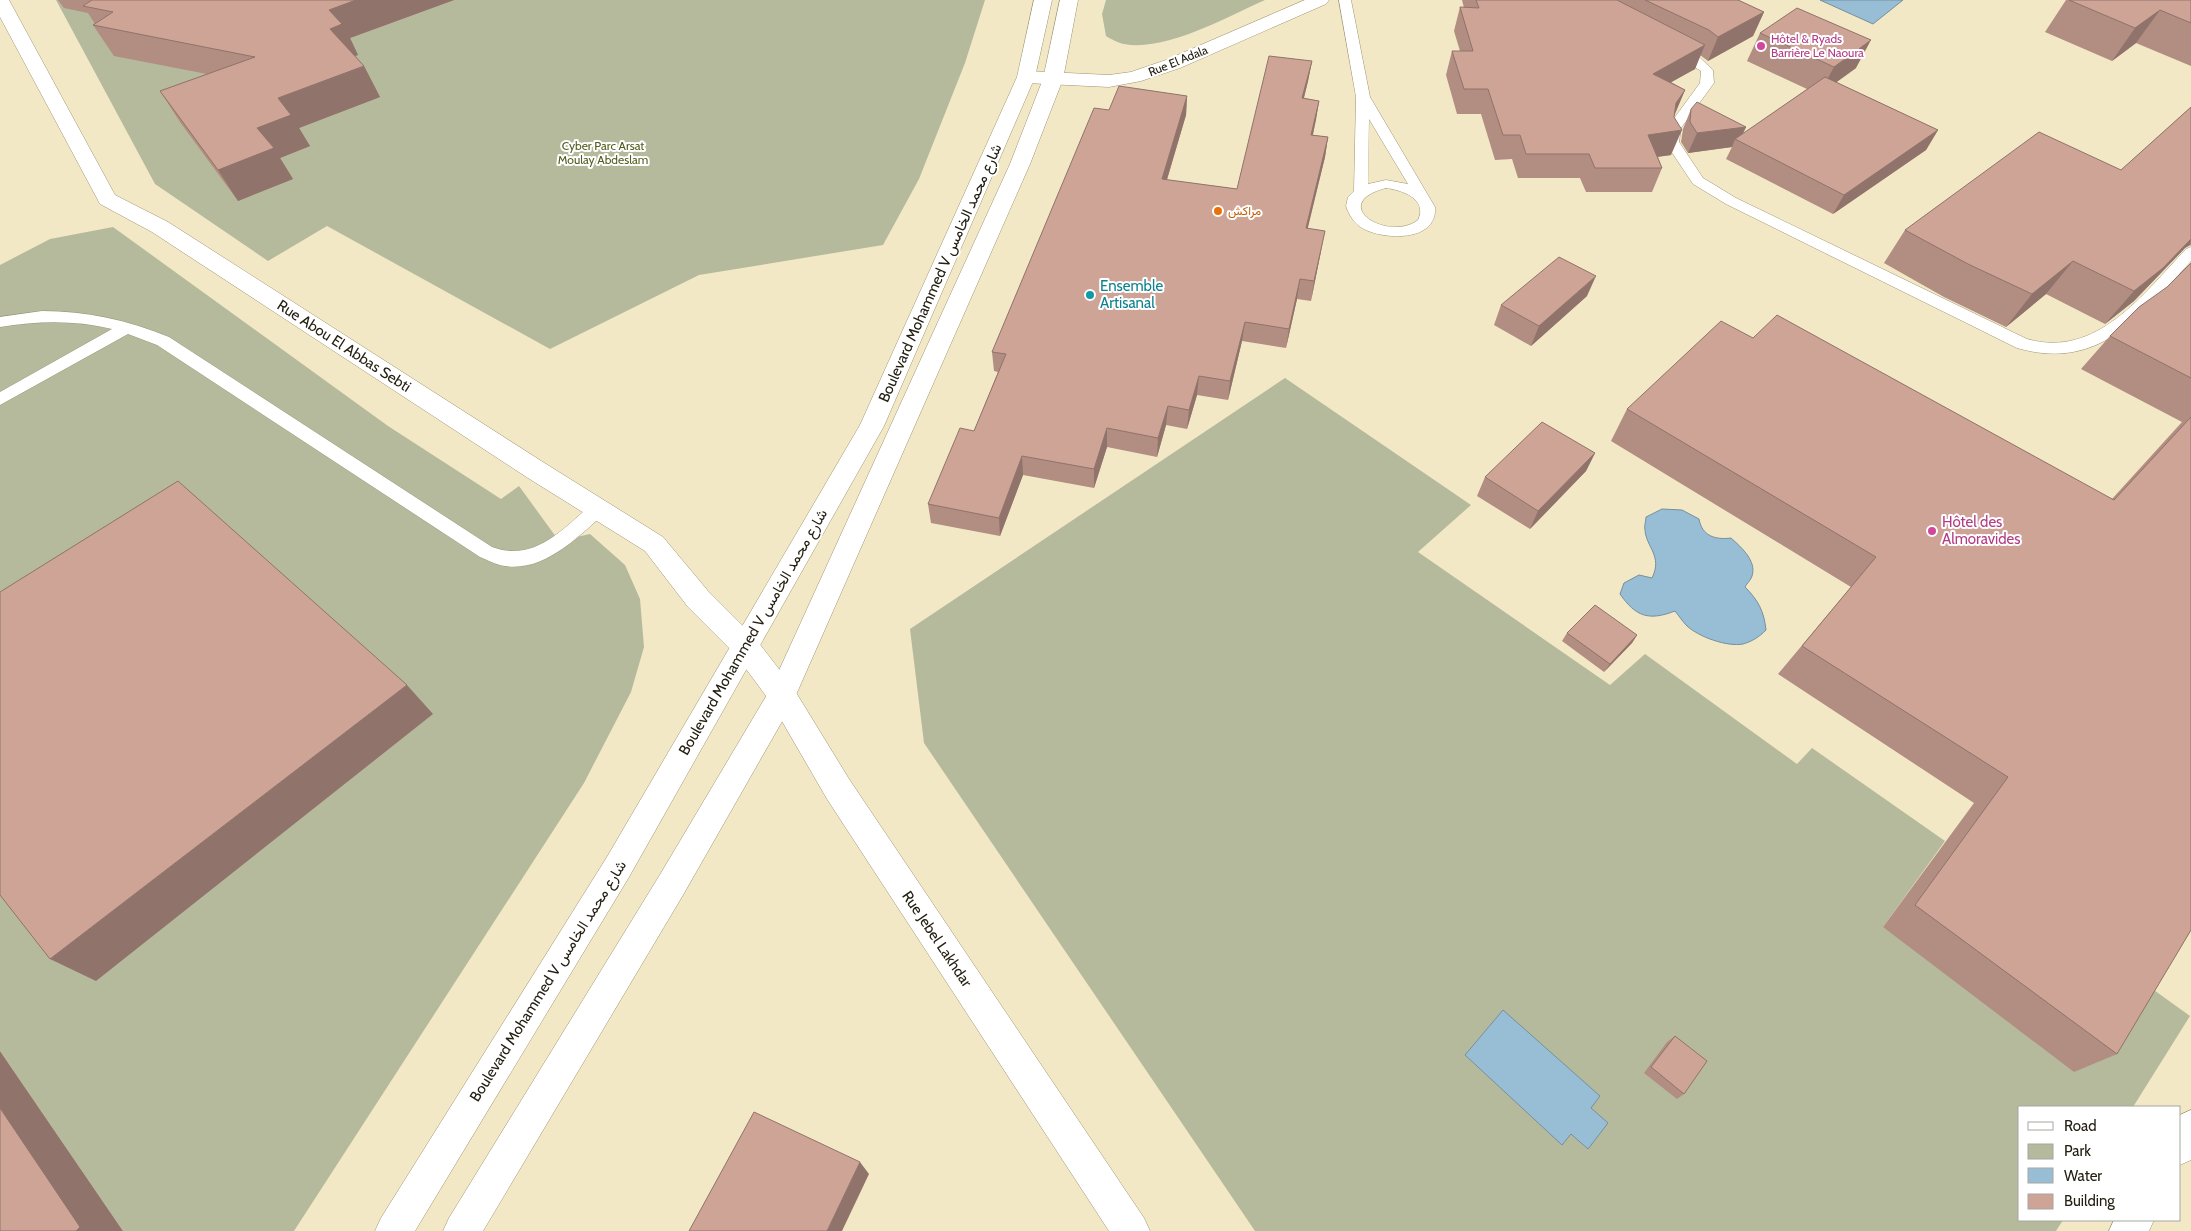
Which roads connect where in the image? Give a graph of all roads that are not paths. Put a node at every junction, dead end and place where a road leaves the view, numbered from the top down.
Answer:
1 (0, 0) edge
2 (1043, 0) edge
3 (1069, 0) edge
4 (1320, 0) edge
5 (1345, 0) edge
6 (1667, 47) edge
7 (1039, 78) junction
8 (1364, 97) junction
9 (1360, 191) junction
10 (1424, 199) junction
11 (2191, 252) edge
12 (1, 322) edge
13 (128, 327) junction
14 (0, 399) edge
15 (598, 509) junction
16 (745, 646) junction
17 (782, 695) junction
18 (2191, 1128) edge
19 (2181, 1145) edge
20 (394, 1231) edge
21 (462, 1231) edge
22 (1130, 1231) edge

1 - 15 main road, Rue Abou El Abbas Sebti
2 - 7 main road, Boulevard Mohammed V شارع محمد الخامس
3 - 7 main road, Boulevard Mohammed V شارع محمد الخامس
4 - 7 main road, Rue El Adala
5 - 8 lane
6 - 11 lane
7 - 16 main road, Boulevard Mohammed V شارع محمد الخامس
7 - 17 main road, Boulevard Mohammed V شارع محمد الخامس
8 - 9 lane
8 - 10 lane
9 - 10 lane
9 - 10 lane
12 - 13 lane
13 - 14 lane
13 - 15 lane
15 - 16 main road, Rue Abou El Abbas Sebti
16 - 17 main road, Rue Jebel Lakhdar
16 - 20 main road, Boulevard Mohammed V شارع محمد الخامس
17 - 21 main road, Boulevard Mohammed V شارع محمد الخامس
17 - 22 main road, Rue Jebel Lakhdar
18 - 19 main road

